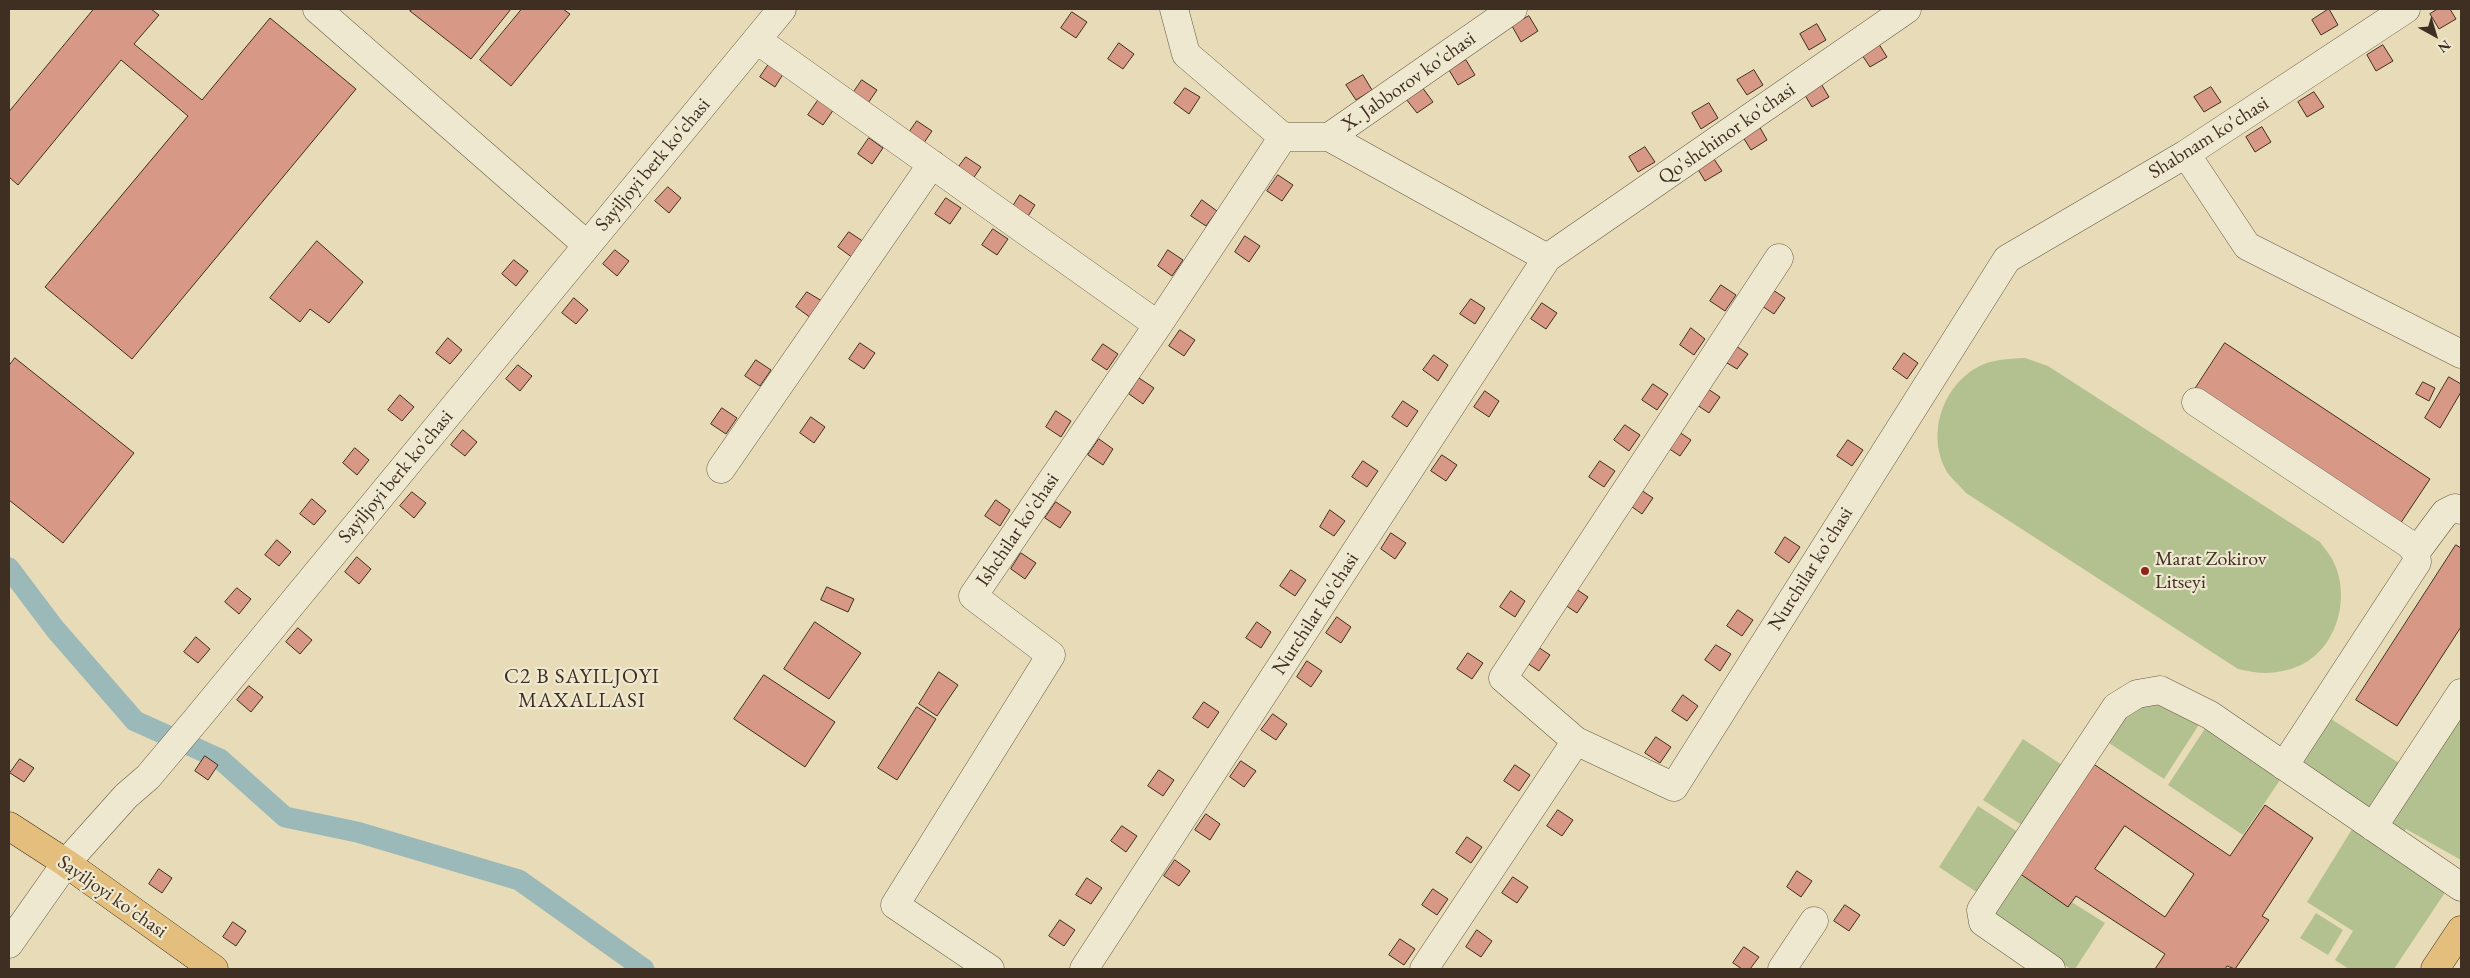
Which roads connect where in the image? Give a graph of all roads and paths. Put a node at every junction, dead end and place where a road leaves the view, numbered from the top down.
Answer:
1 (317, 9) edge
2 (782, 9) edge
3 (1174, 9) edge
4 (1513, 9) edge
5 (1907, 9) edge
6 (2406, 9) edge
7 (757, 40) junction
8 (1283, 137) junction
9 (1329, 137) junction
10 (2186, 154) junction
11 (932, 164) junction
12 (587, 245) junction
13 (1547, 258) junction
14 (1779, 258) dead end
15 (2007, 259) joint
16 (1158, 325) junction
17 (2461, 354) edge
18 (2196, 402) dead end
19 (721, 469) dead end
20 (2461, 510) edge
21 (2416, 552) junction
22 (2461, 693) edge
23 (1576, 741) junction
24 (2284, 766) junction
25 (9, 826) edge
26 (2373, 827) junction
27 (66, 863) junction
28 (2461, 887) edge
29 (1814, 921) dead end
30 (2461, 930) edge
31 (9, 944) edge
32 (214, 969) edge
33 (990, 969) edge
34 (1084, 969) edge
35 (1424, 969) edge
36 (1782, 969) edge
37 (2051, 969) edge
38 (2435, 969) edge

1 - 12 street
2 - 7 street, Sayiljoyi berk ko'chasi
3 - 8 street
4 - 9 street, X. Jabborov ko'chasi
5 - 13 street, Qo'shchinor ko'chasi
6 - 10 street, Shabnam ko'chasi
7 - 11 street
7 - 12 street, Sayiljoyi berk ko'chasi
8 - 9 street
8 - 16 street, Ishchilar ko'chasi
9 - 13 street
10 - 15 street, Shabnam ko'chasi
10 - 17 street
11 - 16 street
11 - 19 street
12 - 27 street, Sayiljoyi berk ko'chasi
13 - 34 street, Nurchilar ko'chasi
14 - 23 street, Nurchilar ko'chasi
15 - 23 street, Nurchilar ko'chasi
16 - 33 street, Ishchilar ko'chasi
18 - 21 street
20 - 21 street
21 - 24 street
22 - 26 street
23 - 35 street
24 - 26 street
24 - 37 street
25 - 27 main road, Sayiljoyi ko'chasi
26 - 28 street
27 - 31 street, Sayiljoyi berk ko'chasi
27 - 32 main road, Sayiljoyi ko'chasi
29 - 36 street
30 - 38 main road

